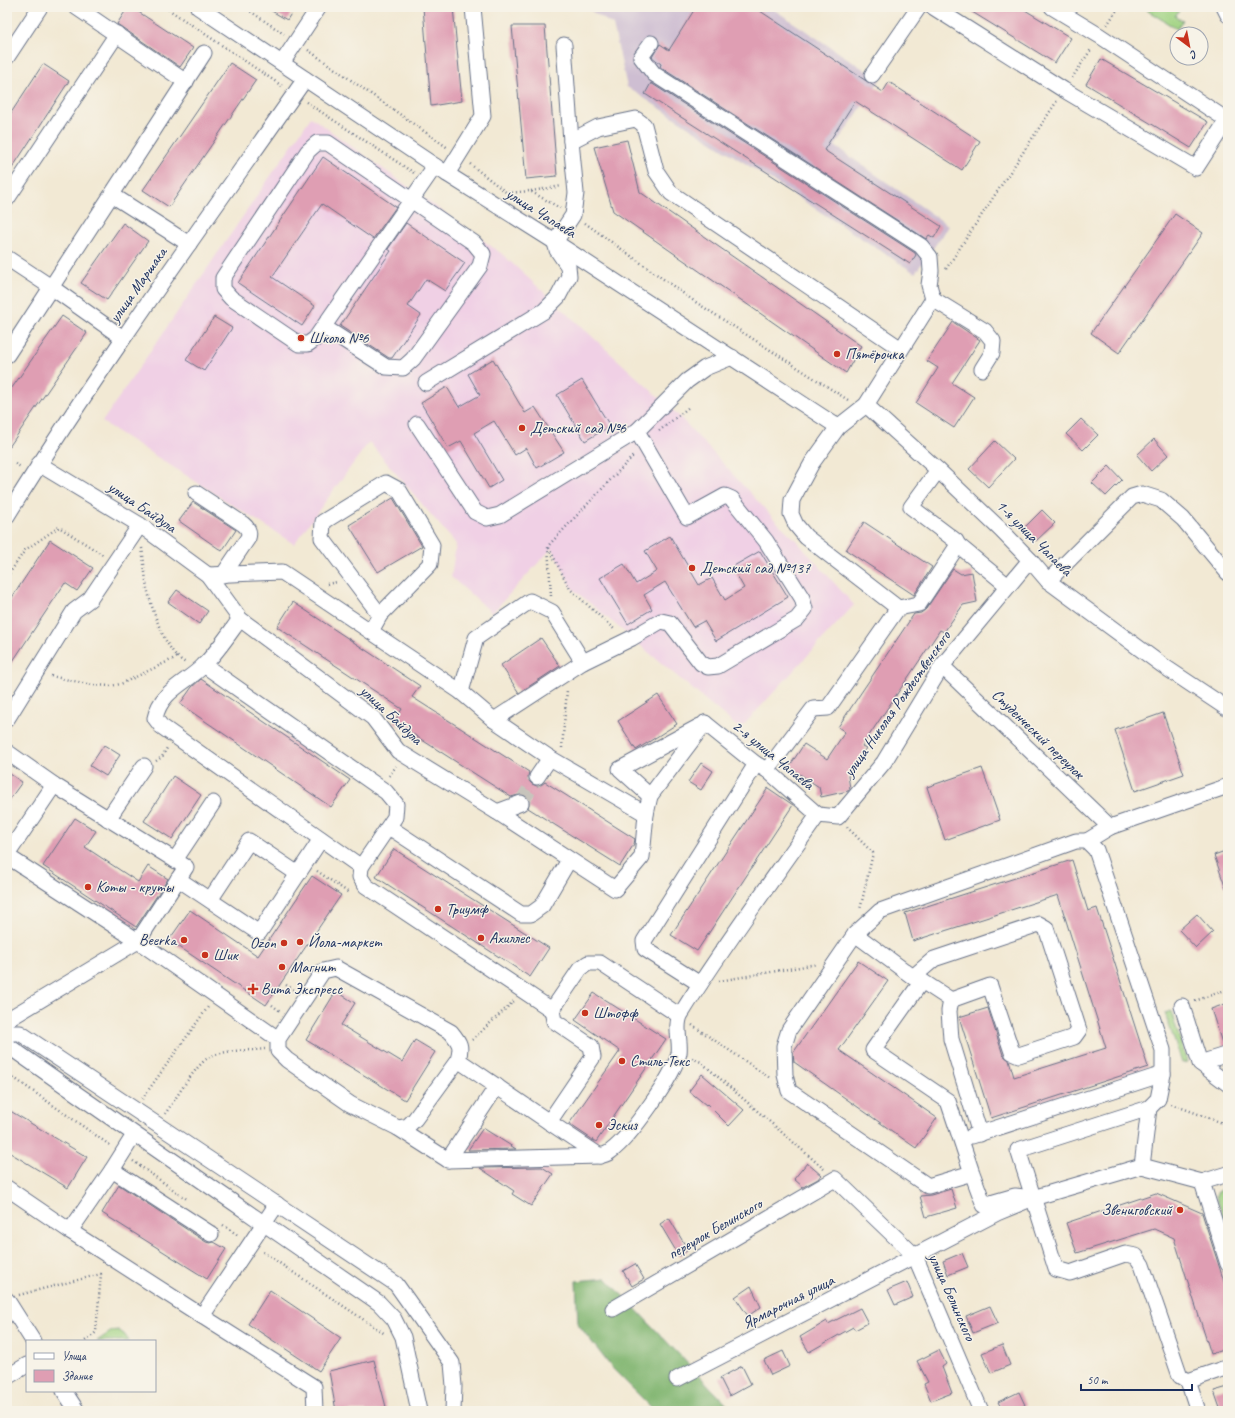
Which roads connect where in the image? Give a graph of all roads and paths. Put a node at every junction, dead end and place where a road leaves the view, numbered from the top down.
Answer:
1 (40, 7) edge
2 (200, 7) edge
3 (319, 7) edge
4 (473, 7) edge
5 (919, 7) edge
6 (933, 7) edge
7 (1052, 7) edge
8 (1224, 7) edge
9 (85, 9) edge
10 (1228, 15) edge
11 (117, 34) junction
12 (651, 43) dead end
13 (564, 45) dead end
14 (204, 53) dead end
15 (7, 57) edge
16 (282, 63) junction
17 (872, 74) dead end
18 (305, 79) junction
19 (186, 82) junction
20 (1064, 90) junction
21 (571, 141) junction
22 (435, 166) junction
23 (447, 174) junction
24 (575, 184) junction
25 (530, 191) dead end
26 (112, 195) junction
27 (7, 199) edge
28 (412, 199) junction
29 (555, 242) junction
30 (189, 244) junction
31 (7, 258) edge
32 (944, 272) dead end
33 (51, 287) junction
34 (933, 299) junction
35 (324, 327) junction
36 (123, 338) junction
37 (901, 349) junction
38 (7, 355) edge
39 (732, 357) junction
40 (982, 369) dead end
41 (426, 383) dead end
42 (866, 405) junction
43 (688, 407) dead end
44 (417, 424) dead end
45 (838, 427) junction
46 (641, 438) junction
47 (40, 464) junction
48 (938, 470) junction
49 (196, 493) dead end
50 (7, 516) edge
51 (140, 525) junction
52 (141, 543) dead end
53 (958, 545) junction
54 (548, 546) junction
55 (1030, 560) junction
56 (115, 562) junction
57 (1228, 573) edge
58 (223, 574) junction
59 (208, 575) junction
60 (7, 577) edge
61 (353, 579) junction
62 (1048, 582) junction
63 (1008, 586) junction
64 (306, 588) junction
65 (898, 608) junction
66 (552, 612) junction
67 (380, 616) junction
68 (240, 618) junction
69 (371, 631) junction
70 (627, 640) junction
71 (177, 657) junction
72 (583, 662) junction
73 (204, 665) junction
74 (942, 666) junction
75 (568, 672) junction
76 (35, 673) junction
77 (461, 692) junction
78 (1228, 709) edge
79 (7, 719) edge
80 (494, 720) junction
81 (705, 723) junction
82 (175, 736) junction
83 (7, 752) edge
84 (552, 759) junction
85 (144, 766) joint
86 (761, 767) junction
87 (537, 777) tunnel mouth
88 (54, 785) junction
89 (1228, 786) edge
90 (650, 796) junction
91 (213, 803) dead end
92 (521, 803) tunnel mouth
93 (497, 812) junction
94 (646, 814) junction
95 (818, 815) junction
96 (838, 817) junction
97 (108, 819) junction
98 (389, 827) junction
99 (1110, 827) junction
100 (321, 840) junction
101 (1087, 841) junction
102 (7, 855) edge
103 (175, 860) junction
104 (569, 860) junction
105 (361, 867) junction
106 (313, 868) dead end
107 (298, 874) junction
108 (178, 879) junction
109 (349, 893) dead end
110 (210, 900) junction
111 (855, 934) junction
112 (138, 941) junction
113 (837, 960) junction
114 (918, 979) junction
115 (700, 984) junction
116 (1228, 989) edge
117 (524, 992) junction
118 (217, 996) junction
119 (951, 1000) junction
120 (1182, 1006) joint
121 (552, 1010) junction
122 (680, 1016) junction
123 (7, 1020) edge
124 (7, 1033) edge
125 (278, 1043) junction
126 (7, 1045) edge
127 (679, 1052) junction
128 (1228, 1054) edge
129 (460, 1055) junction
130 (1200, 1063) junction
131 (1163, 1074) junction
132 (1228, 1084) edge
133 (497, 1086) junction
134 (789, 1091) junction
135 (1154, 1104) junction
136 (134, 1109) junction
137 (549, 1122) junction
138 (158, 1125) junction
139 (1228, 1126) edge
140 (398, 1128) junction
141 (980, 1134) junction
142 (134, 1135) junction
143 (961, 1140) junction
144 (600, 1156) junction
145 (448, 1160) junction
146 (1142, 1166) junction
147 (112, 1170) junction
148 (972, 1173) junction
149 (1228, 1174) edge
150 (835, 1179) junction
151 (1202, 1182) junction
152 (7, 1188) edge
153 (1033, 1198) junction
154 (277, 1204) junction
155 (264, 1223) junction
156 (70, 1231) junction
157 (211, 1234) dead end
158 (915, 1256) junction
159 (1228, 1264) edge
160 (11, 1298) edge
161 (613, 1309) dead end
162 (202, 1316) junction
163 (32, 1340) edge
164 (86, 1340) edge
165 (26, 1366) edge
166 (1228, 1367) edge
167 (7, 1377) edge
168 (676, 1379) dead end
169 (1188, 1381) junction
170 (65, 1392) edge
171 (77, 1411) edge
172 (315, 1411) edge
173 (419, 1411) edge
174 (453, 1411) edge
175 (981, 1411) edge
176 (1198, 1411) edge

1 - 15 street
2 - 16 street, улица Чапаева
3 - 16 street
4 - 23 street
5 - 17 street
6 - 20 street
7 - 20 street
8 - 10 street
9 - 11 street
11 - 19 street
11 - 27 street
12 - 34 street
13 - 21 street
14 - 19 street
16 - 18 street, улица Чапаева
18 - 22 street, улица Чапаева
18 - 30 street, улица Маршака
19 - 26 street
20 - 32 path
21 - 24 street
21 - 37 street
22 - 23 street, улица Чапаева
22 - 28 street
23 - 29 street, улица Чапаева
24 - 25 path
24 - 29 street
26 - 30 street
26 - 33 street
28 - 35 street
28 - 35 street
28 - 35 street
29 - 39 street, улица Чапаева
29 - 41 street
30 - 36 street, улица Маршака
31 - 33 street
33 - 36 street
33 - 38 street
34 - 37 street
34 - 40 street
36 - 47 street, улица Маршака
37 - 42 street
39 - 45 street, улица Чапаева
39 - 46 street
42 - 45 street
42 - 48 street, 1-я улица Чапаева
43 - 46 path
44 - 46 street
45 - 65 street
46 - 54 path
46 - 70 street
47 - 50 street, улица Маршака
47 - 51 street, улица Байдула
48 - 53 street
48 - 55 street, 1-я улица Чапаева
49 - 58 street
51 - 56 street
51 - 59 street, улица Байдула
52 - 71 path
53 - 63 street
53 - 65 street
54 - 66 path
54 - 70 path
55 - 62 street, 1-я улица Чапаева
55 - 63 street, улица Николая Рождественского
56 - 60 path
56 - 76 street
57 - 62 street
58 - 59 street
58 - 64 street
59 - 68 street, улица Байдула
61 - 64 path
61 - 67 street
61 - 67 street
62 - 78 street, 1-я улица Чапаева
63 - 74 street, улица Николая Рождественского
64 - 69 street
65 - 86 street
66 - 72 street
66 - 77 street
67 - 69 street
68 - 73 street
68 - 93 street, улица Байдула
69 - 77 street
70 - 72 street
71 - 73 path
71 - 76 path
72 - 75 street
73 - 82 street
73 - 98 street
74 - 96 street, улица Николая Рождественского
74 - 99 street, Студенческий переулок
75 - 80 street
75 - 84 path
76 - 79 street
77 - 80 street
80 - 84 street
81 - 86 street, 2-я улица Чапаева
81 - 90 street, улица Байдула
81 - 90 street
82 - 85 path
82 - 100 street
83 - 88 street
84 - 87 street
84 - 94 street
85 - 97 street
86 - 95 street, 2-я улица Чапаева
86 - 115 street
88 - 97 street
88 - 102 street
89 - 99 street
90 - 94 street, улица Байдула
91 - 103 street
92 - 93 street
93 - 104 street, улица Байдула
94 - 104 street, улица Байдула
95 - 96 street
95 - 115 street
96 - 111 path
97 - 103 street
98 - 104 street
98 - 105 street
99 - 101 street
100 - 105 street
100 - 107 street
101 - 111 street
101 - 131 street
102 - 112 street
103 - 108 street
105 - 117 street
106 - 109 path
107 - 110 street
107 - 110 street
108 - 110 street
108 - 112 street
111 - 113 street
111 - 114 street
112 - 118 street
112 - 123 street
113 - 115 path
113 - 134 street
114 - 119 street
114 - 119 street
114 - 143 street
115 - 122 street
116 - 120 path
117 - 121 street
117 - 129 path
118 - 125 street
118 - 136 path
119 - 141 street
120 - 130 street
121 - 122 street
121 - 137 street
122 - 127 street
122 - 134 path
124 - 136 street
125 - 129 street
125 - 138 path
125 - 140 street
126 - 142 street
127 - 144 street
127 - 150 path
128 - 130 street
129 - 133 street
129 - 140 street
130 - 132 street
131 - 135 street
131 - 141 street
133 - 137 street
133 - 145 street
134 - 148 street
135 - 139 path
135 - 146 street
135 - 153 street
136 - 138 street
137 - 144 street
138 - 154 street
140 - 145 street
141 - 143 street
142 - 147 street
142 - 155 street
143 - 148 street
144 - 145 street
146 - 151 street
146 - 153 street
147 - 156 street
147 - 157 street
148 - 153 street
149 - 151 street
150 - 158 street, улица Белинского
150 - 161 street, переулок Белинского
151 - 159 street
152 - 156 street
153 - 158 street, Ярмарочная улица
153 - 169 street
154 - 155 street
154 - 174 street
155 - 162 street
155 - 173 street
156 - 162 street
158 - 168 street, Ярмарочная улица
158 - 175 street, улица Белинского
160 - 163 street
160 - 164 path
162 - 172 street
165 - 167 street
166 - 169 street
169 - 176 street
170 - 171 street

